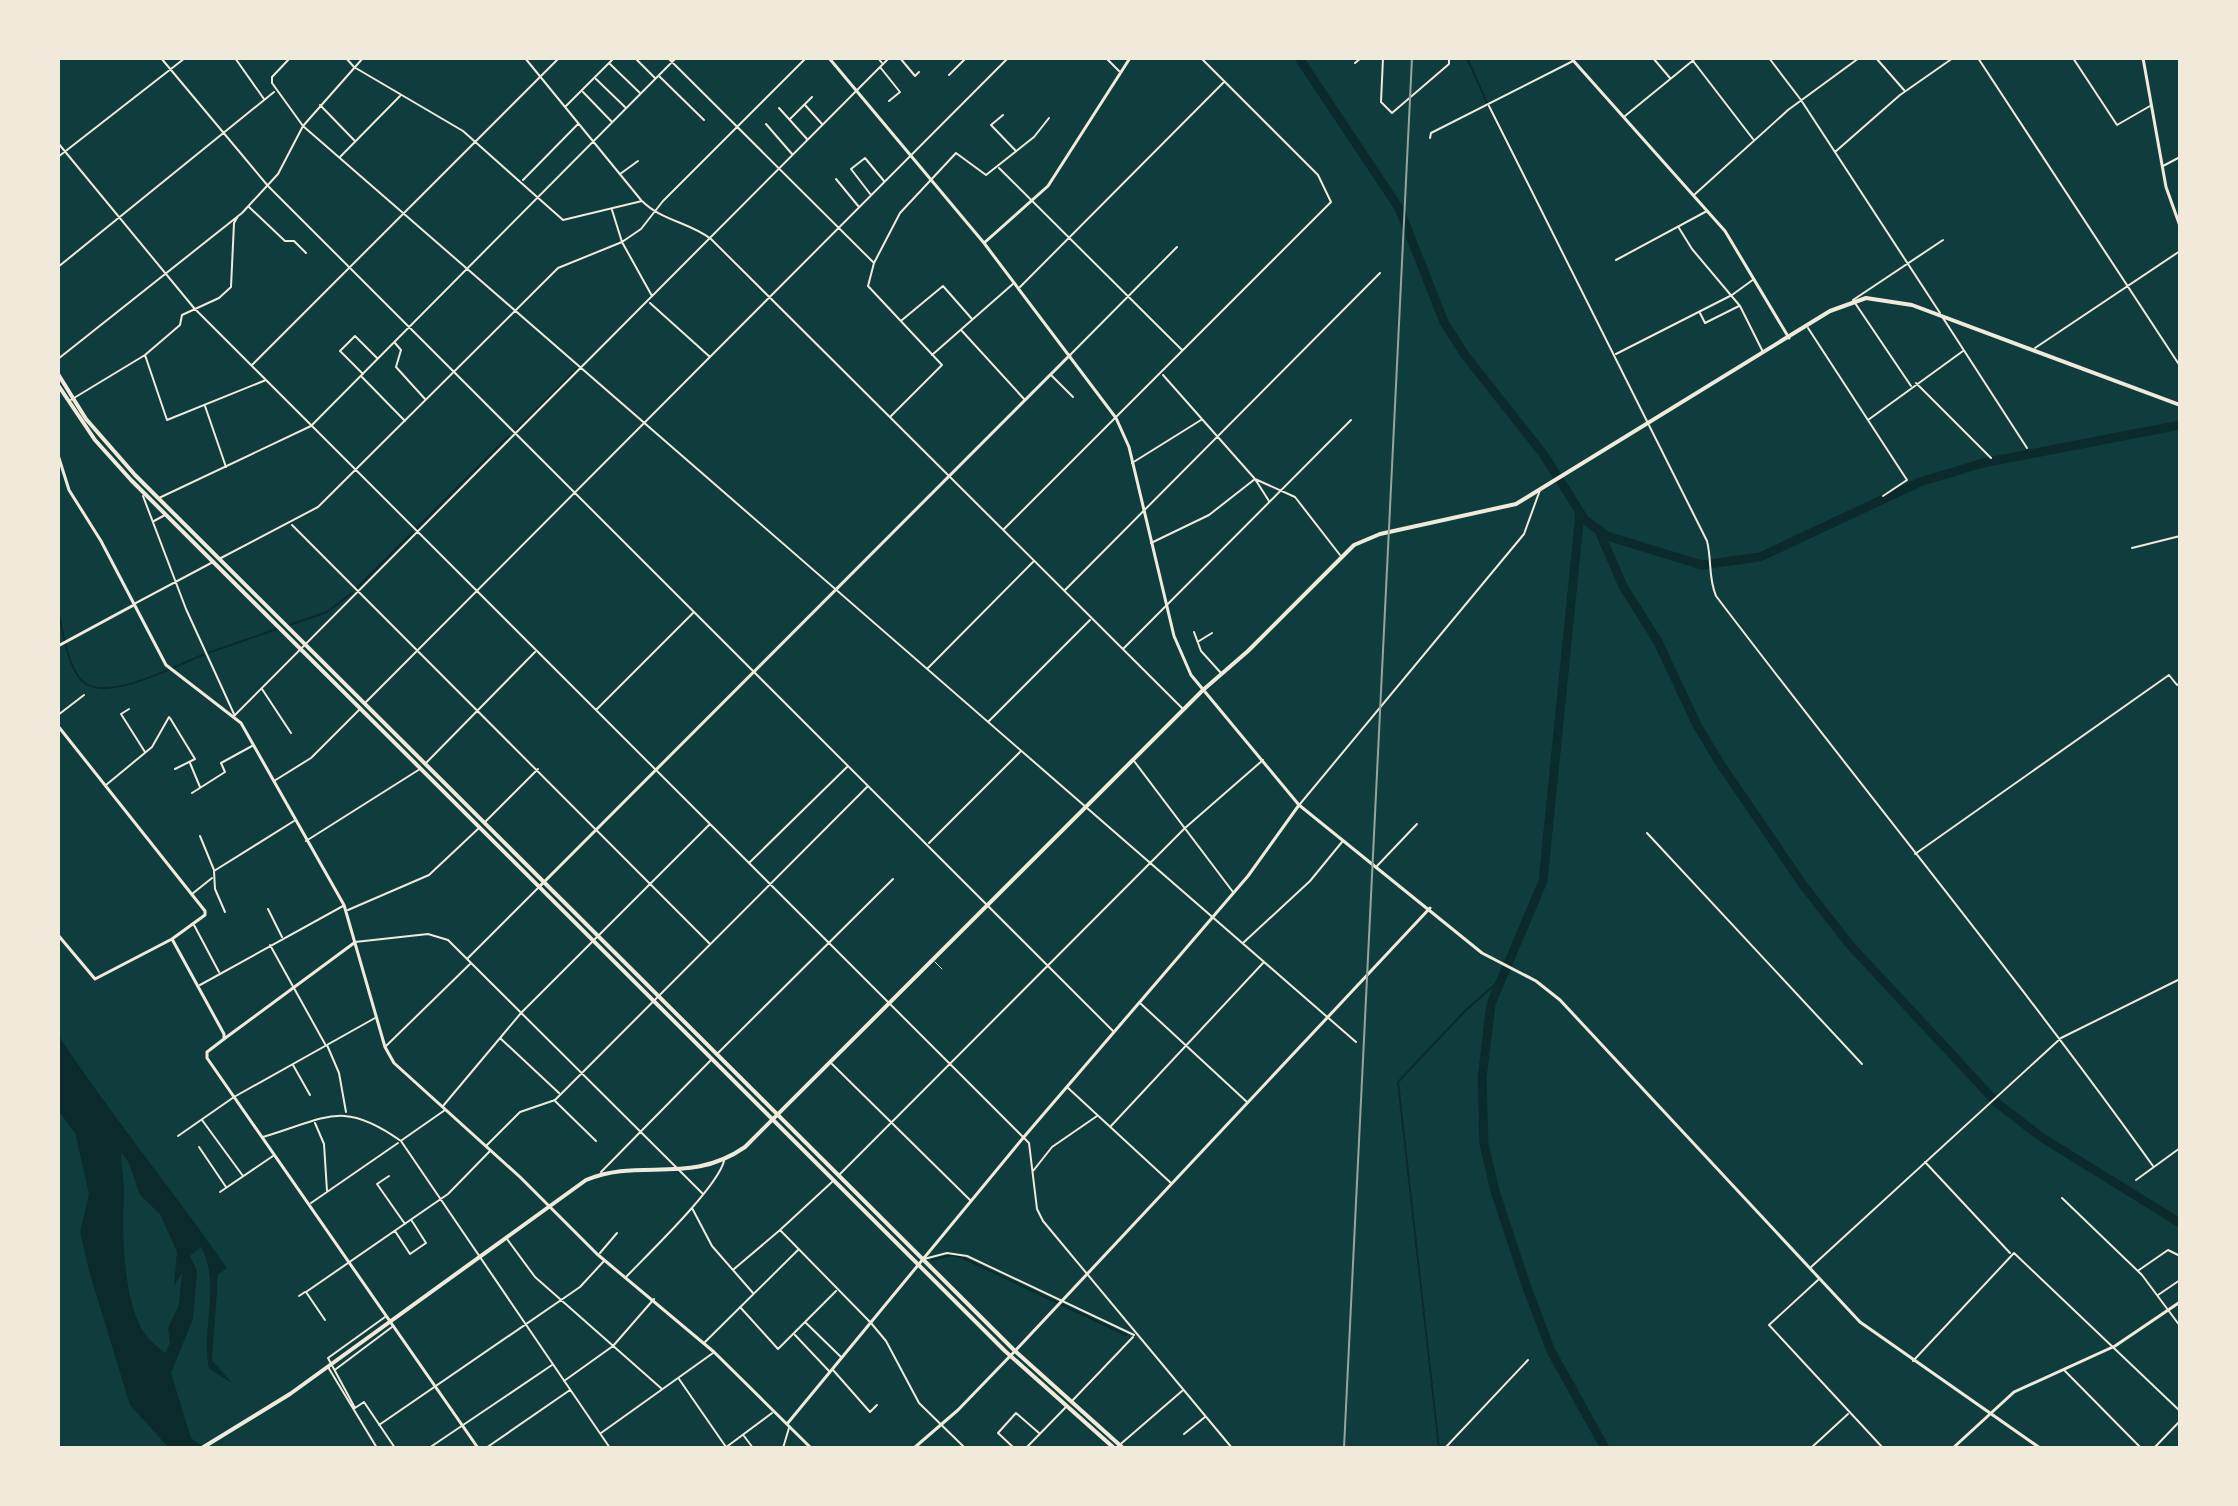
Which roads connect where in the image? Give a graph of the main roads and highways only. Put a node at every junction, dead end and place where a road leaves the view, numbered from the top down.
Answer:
1 (58, 374) edge
2 (58, 385) edge
3 (70, 400) junction
4 (2180, 405) edge
5 (283, 627) junction
6 (423, 766) junction
7 (542, 884) junction
8 (655, 997) junction
9 (778, 1116) junction
10 (773, 1121) junction
11 (836, 1178) junction
12 (1012, 1353) junction
13 (1118, 1447) edge
14 (202, 1448) edge

1 - 3 main road
2 - 3 main road
3 - 5 main road
3 - 5 main road
4 - 9 main road
5 - 6 main road
6 - 7 main road
6 - 7 main road
7 - 8 main road
8 - 9 main road
8 - 10 main road
9 - 10 main road
9 - 11 main road
10 - 11 main road
10 - 14 main road
11 - 12 main road
11 - 12 main road
12 - 13 main road

